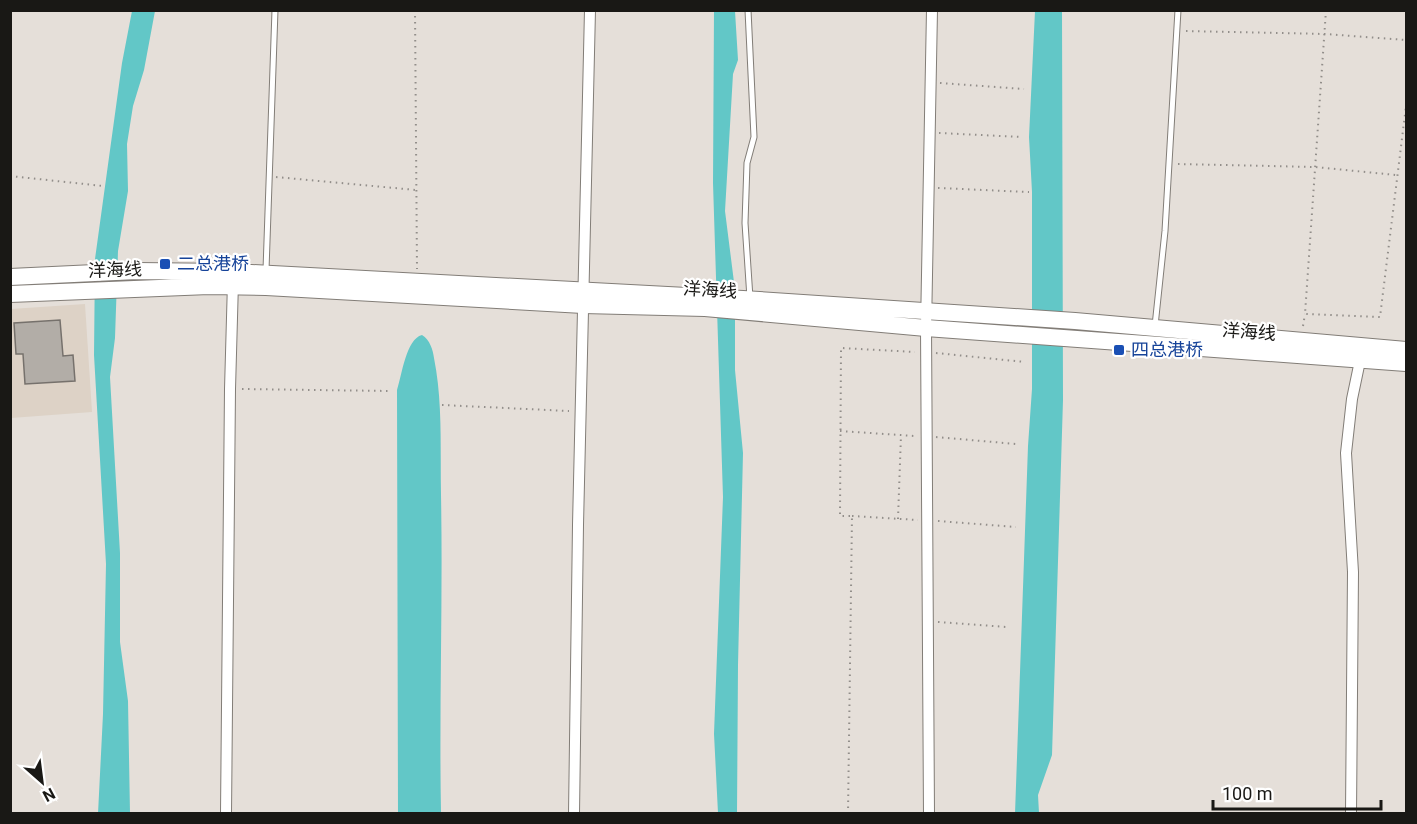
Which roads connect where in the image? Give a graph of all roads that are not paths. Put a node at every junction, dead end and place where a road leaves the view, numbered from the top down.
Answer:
1 (275, 10) edge
2 (590, 10) edge
3 (748, 10) edge
4 (932, 10) edge
5 (1178, 10) edge
6 (10, 277) edge
7 (233, 279) junction
8 (266, 280) junction
9 (10, 294) edge
10 (583, 298) junction
11 (746, 305) junction
12 (927, 311) junction
13 (926, 328) junction
14 (1154, 336) junction
15 (1407, 350) edge
16 (1362, 353) junction
17 (1407, 363) edge
18 (226, 813) edge
19 (574, 813) edge
20 (929, 813) edge
21 (1351, 813) edge

1 - 8 lane
2 - 10 street
3 - 11 lane
4 - 12 street
5 - 14 lane
6 - 7 main road, 洋海线
7 - 8 main road, 洋海线
7 - 9 main road, 洋海线
7 - 18 street
8 - 10 main road, 洋海线
8 - 10 main road, 洋海线
10 - 11 main road, 洋海线
10 - 19 street
11 - 12 main road, 洋海线
11 - 13 main road, 洋海线
12 - 13 street
12 - 14 main road, 洋海线
13 - 14 main road, 洋海线
13 - 20 street
14 - 16 main road, 洋海线
15 - 16 main road, 洋海线
16 - 17 main road, 洋海线
16 - 21 street

